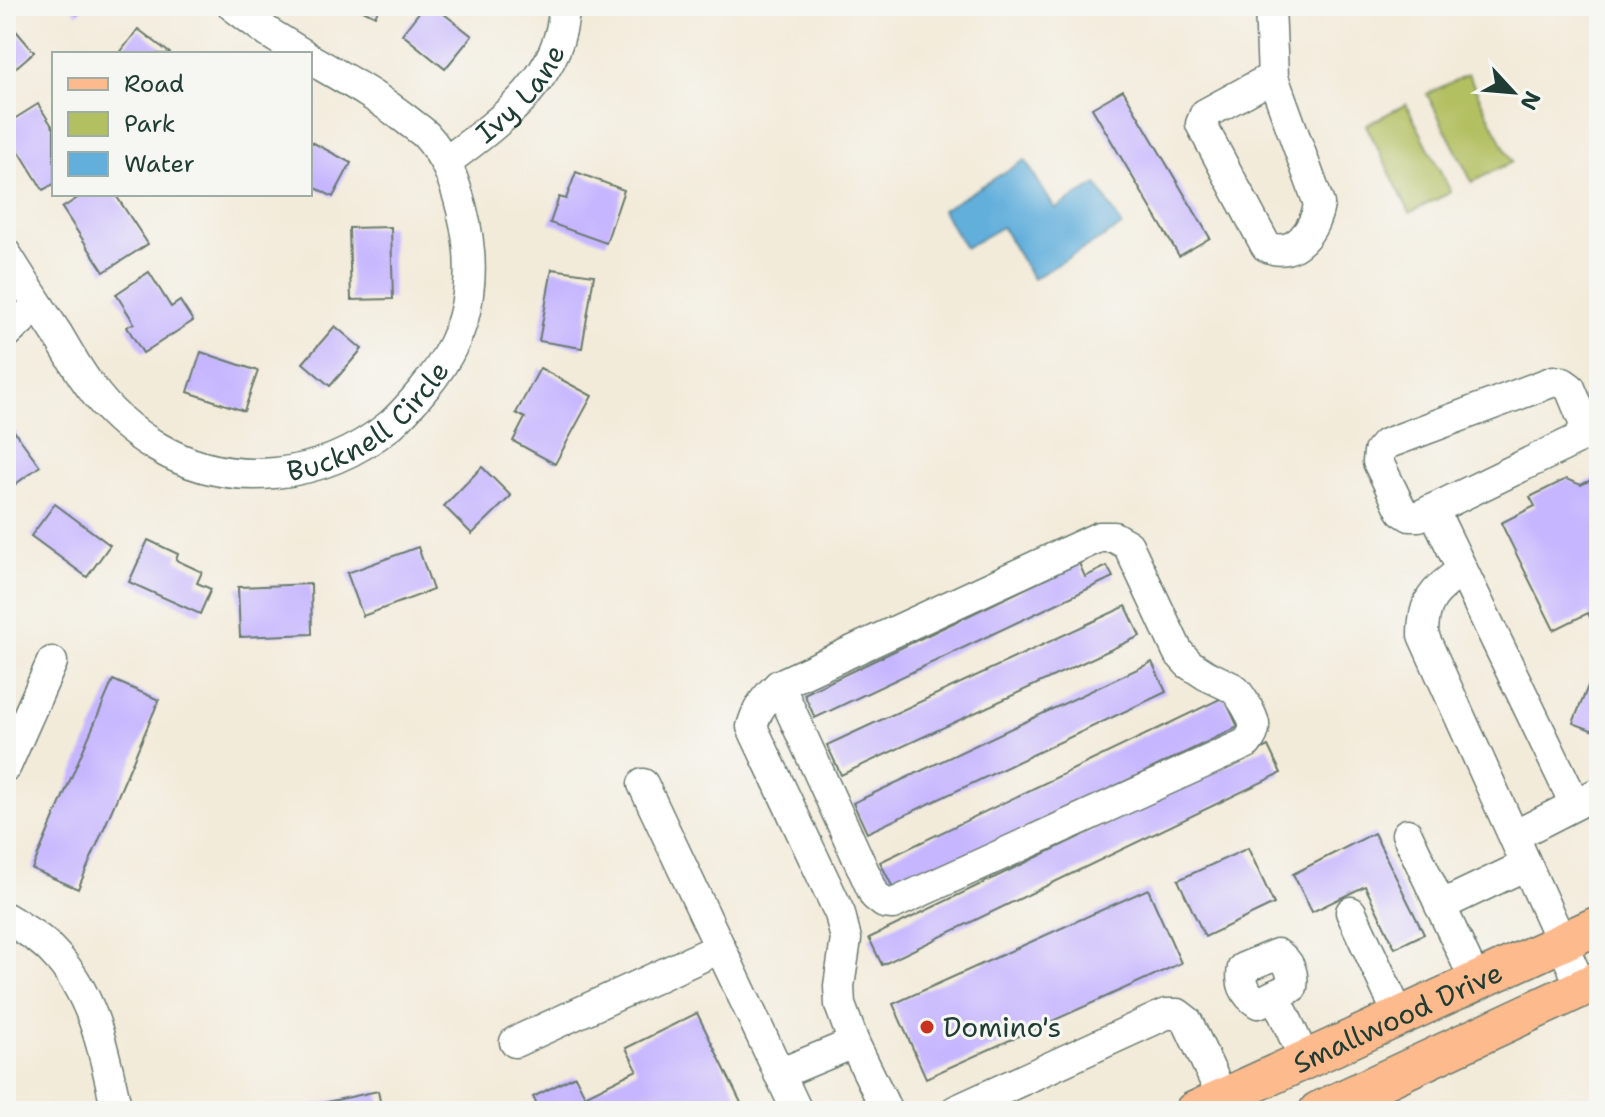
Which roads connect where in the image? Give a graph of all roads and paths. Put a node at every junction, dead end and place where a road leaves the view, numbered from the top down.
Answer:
1 (233, 6) edge
2 (564, 6) edge
3 (1270, 6) edge
4 (300, 52) edge
5 (312, 60) edge
6 (1273, 77) junction
7 (446, 162) junction
8 (6, 254) edge
9 (38, 305) junction
10 (6, 334) edge
11 (1591, 421) edge
12 (1433, 509) junction
13 (1462, 570) junction
14 (52, 662) dead end
15 (779, 685) junction
16 (6, 766) edge
17 (643, 784) dead end
18 (1587, 799) edge
19 (1407, 834) dead end
20 (1514, 836) junction
21 (1526, 865) junction
22 (1440, 906) junction
23 (1351, 912) dead end
24 (6, 918) edge
25 (1599, 925) edge
26 (1562, 942) junction
27 (720, 948) junction
28 (1476, 982) junction
29 (1590, 984) edge
30 (1275, 995) dead end
31 (1399, 1016) junction
32 (515, 1042) dead end
33 (854, 1043) junction
34 (1305, 1060) junction
35 (779, 1074) junction
36 (1209, 1105) edge
37 (117, 1111) edge
38 (797, 1111) edge
39 (887, 1111) edge
40 (955, 1111) edge
41 (1318, 1111) edge

1 - 4 street
2 - 7 street, Ivy Lane
3 - 6 street
5 - 7 street, Bucknell Circle
6 - 6 street
7 - 9 street, Bucknell Circle
8 - 9 street, Bucknell Circle
9 - 10 street
11 - 12 street
11 - 12 street
12 - 13 street
13 - 18 street
13 - 20 street
14 - 16 street
15 - 15 street
15 - 33 street
17 - 27 street
18 - 20 street
19 - 22 street
20 - 21 street
21 - 22 street
21 - 26 street
22 - 28 street
23 - 31 street
24 - 37 street
25 - 26 main road, Smallwood Drive
26 - 28 main road, Smallwood Drive
26 - 29 street
27 - 32 street
27 - 35 street
28 - 31 main road, Smallwood Drive
29 - 41 main road, Smallwood Drive
30 - 34 street
31 - 34 main road, Smallwood Drive
33 - 35 street
33 - 39 street
34 - 36 main road, Smallwood Drive
35 - 38 street
36 - 40 street

